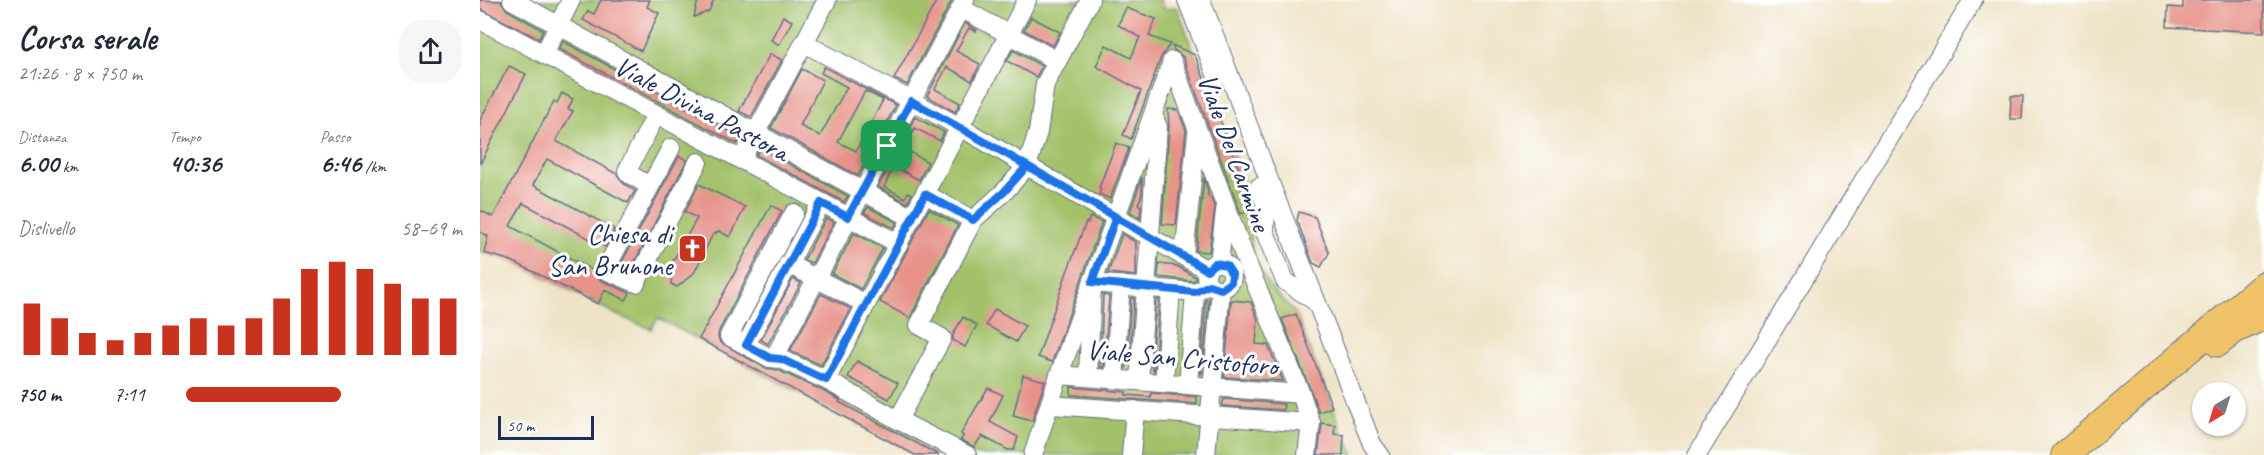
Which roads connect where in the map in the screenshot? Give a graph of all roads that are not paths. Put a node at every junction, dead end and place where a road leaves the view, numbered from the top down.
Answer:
1 (512, 0) edge
2 (572, 0) edge
3 (827, 0) edge
4 (1028, 0) edge
5 (1090, 0) edge
6 (1187, 0) edge
7 (1201, 0) edge
8 (1973, 0) edge
9 (963, 4) edge
10 (480, 20) edge
11 (558, 25) junction
12 (1010, 34) junction
13 (804, 44) junction
14 (544, 54) junction
15 (1057, 61) junction
16 (911, 101) junction
17 (1153, 114) junction
18 (656, 115) junction
19 (960, 128) junction
20 (1197, 128) junction
21 (755, 133) junction
22 (671, 148) dead end
23 (741, 160) junction
24 (698, 162) dead end
25 (1027, 166) junction
26 (650, 186) junction
27 (863, 191) junction
28 (925, 194) junction
29 (821, 203) junction
30 (1225, 206) junction
31 (794, 213) dead end
32 (848, 217) junction
33 (1116, 217) junction
34 (912, 218) junction
35 (973, 220) junction
36 (1150, 236) junction
37 (898, 244) junction
38 (1273, 253) junction
39 (1184, 256) junction
40 (788, 264) junction
41 (1218, 276) junction
42 (816, 279) junction
43 (1092, 282) junction
44 (1120, 285) junction
45 (2264, 285) edge
46 (1146, 287) junction
47 (1171, 290) junction
48 (1316, 302) junction
49 (866, 304) junction
50 (2264, 316) edge
51 (746, 345) junction
52 (774, 358) junction
53 (1059, 375) junction
54 (1088, 377) junction
55 (1114, 379) junction
56 (826, 380) junction
57 (1139, 381) junction
58 (1164, 383) junction
59 (1188, 385) junction
60 (1213, 386) junction
61 (1301, 394) junction
62 (1050, 405) junction
63 (1135, 411) junction
64 (1210, 416) junction
65 (898, 420) junction
66 (1311, 423) junction
67 (966, 455) edge
68 (1033, 455) edge
69 (1131, 455) edge
70 (1206, 455) edge
71 (1307, 455) edge
72 (1380, 455) edge
73 (1698, 455) edge
74 (2065, 455) edge
75 (2096, 455) edge

1 - 11 street
2 - 11 street
3 - 13 street
4 - 12 street
5 - 15 street
6 - 38 street
7 - 48 street
8 - 73 street
9 - 12 street
9 - 16 street
10 - 14 street, Viale Divina Pastora
11 - 14 street
11 - 21 street
12 - 15 street
12 - 19 street
13 - 16 street
13 - 21 street
14 - 18 street, Viale Divina Pastora
15 - 25 street
16 - 19 street
16 - 27 street
17 - 20 street, Viale Del Carmine
17 - 33 street
17 - 36 street
18 - 23 street, Viale Divina Pastora
18 - 26 street
19 - 25 street
19 - 28 street
20 - 30 street, Viale Del Carmine
20 - 39 street
21 - 23 street
21 - 27 street
22 - 26 street
23 - 29 street, Viale Divina Pastora
24 - 26 street
25 - 33 street
25 - 35 street
27 - 32 street
27 - 34 street
28 - 34 street
28 - 35 street
29 - 32 street, Viale Divina Pastora
29 - 40 street
30 - 41 street, Viale Del Carmine
30 - 41 street
31 - 51 street
32 - 37 street, Viale Divina Pastora
32 - 42 street
33 - 36 street
33 - 43 street
34 - 37 street
35 - 65 street
36 - 39 street
36 - 46 street
37 - 49 street
38 - 41 street
38 - 48 street
39 - 41 street
40 - 42 street
40 - 51 street
41 - 47 street
41 - 59 street
41 - 60 street
41 - 61 street, Viale Del Carmine
42 - 49 street
42 - 52 street
43 - 44 street
43 - 53 street
43 - 54 street
44 - 46 street
44 - 55 street
45 - 74 highway
46 - 47 street
46 - 57 street
47 - 58 street
48 - 72 street
49 - 56 street
50 - 75 highway
51 - 52 street
52 - 56 street
53 - 54 street, Viale San Cristoforo
53 - 62 street
54 - 55 street, Viale San Cristoforo
55 - 57 street, Viale San Cristoforo
56 - 65 street
57 - 58 street, Viale San Cristoforo
58 - 59 street, Viale San Cristoforo
59 - 60 street, Viale San Cristoforo
60 - 61 street, Viale San Cristoforo
60 - 64 street
61 - 66 street, Viale Del Carmine
62 - 63 street
62 - 68 street
63 - 64 street
63 - 69 street
64 - 66 street
64 - 70 street
65 - 67 street
66 - 71 street

